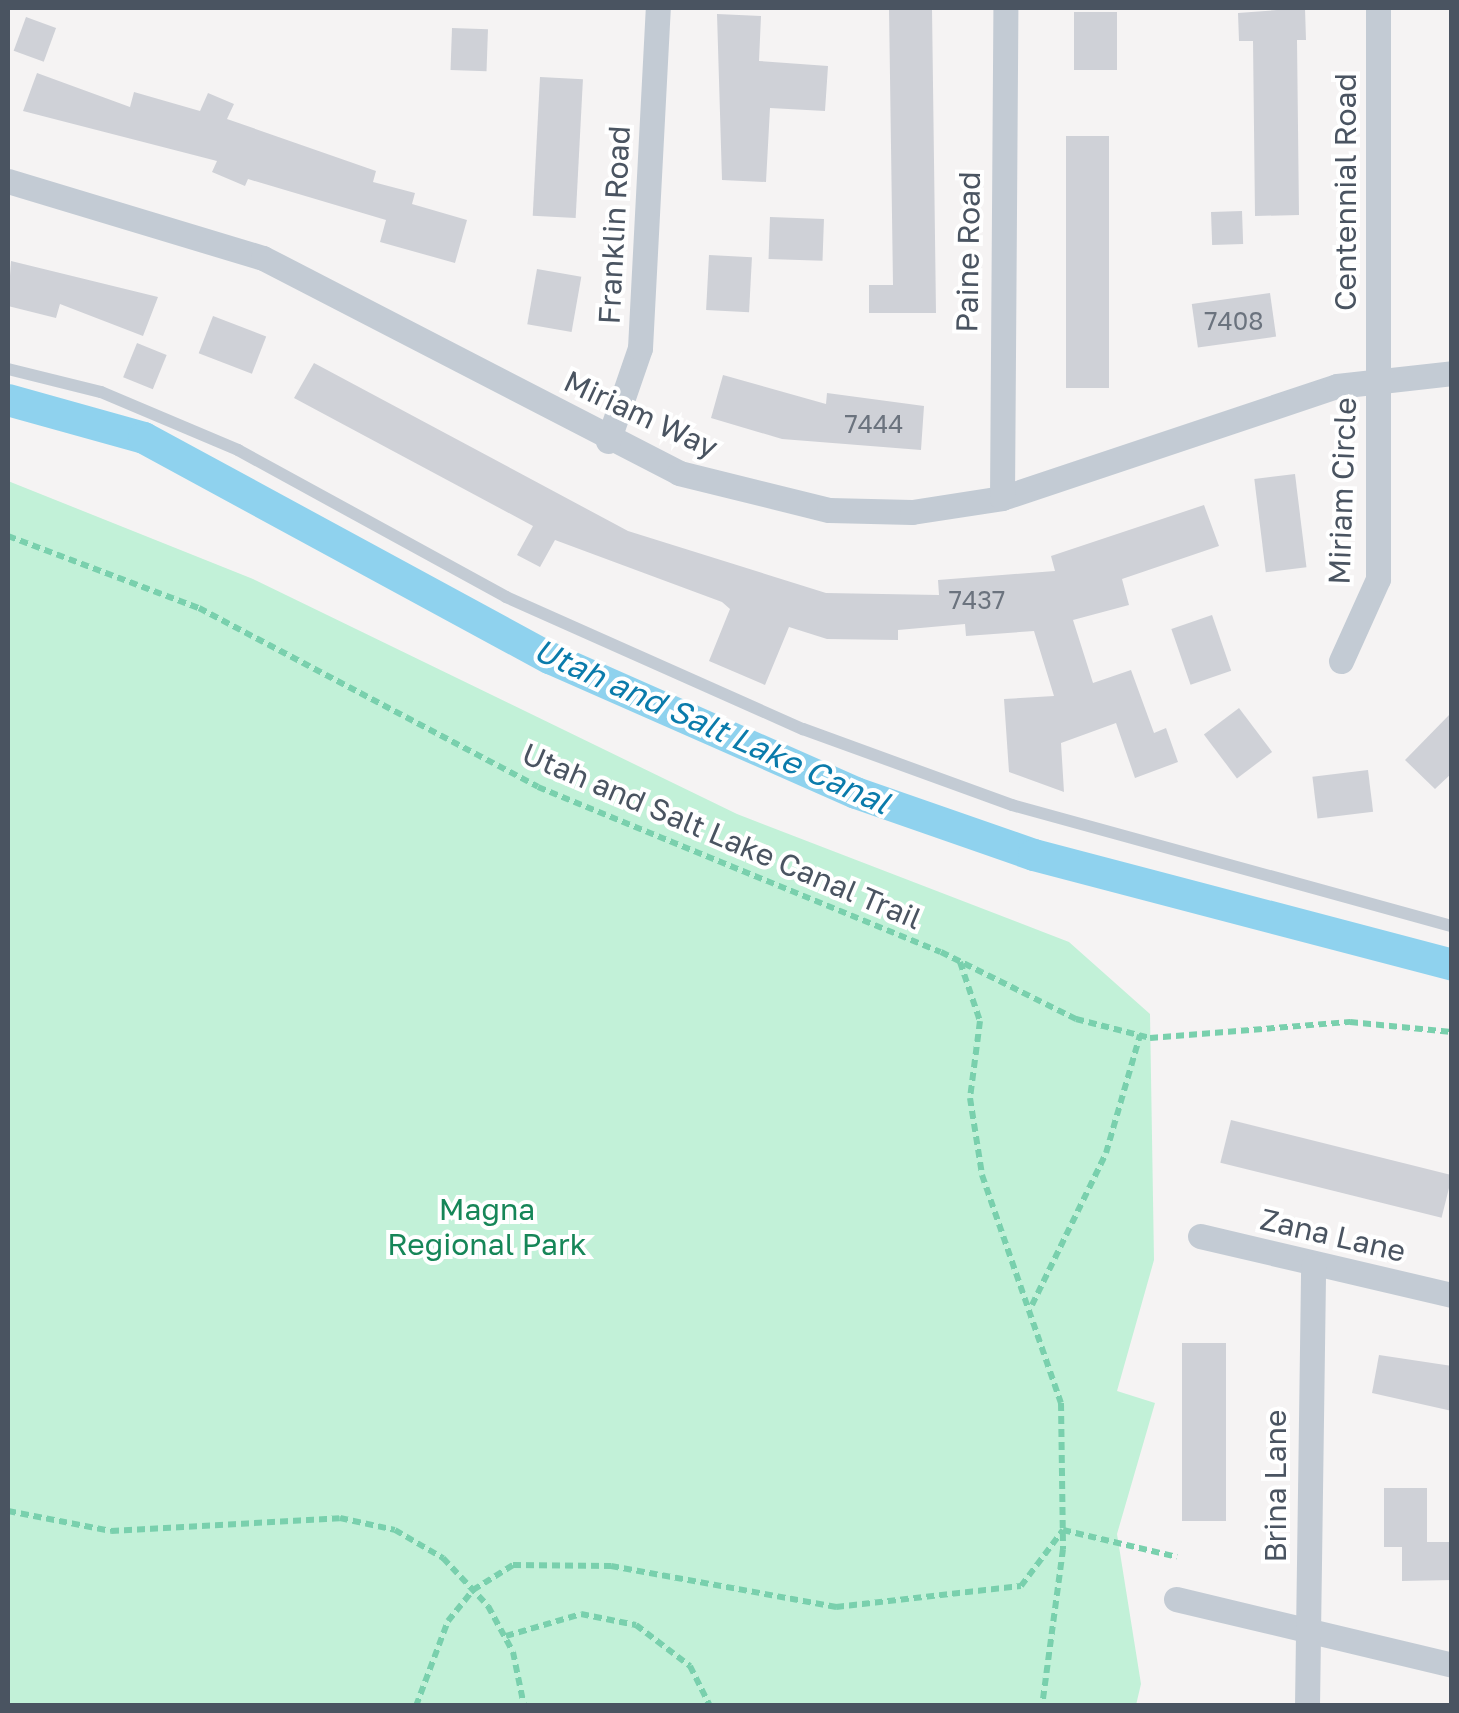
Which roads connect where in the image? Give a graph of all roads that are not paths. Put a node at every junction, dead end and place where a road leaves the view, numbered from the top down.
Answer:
1 (658, 8) edge
2 (1005, 8) edge
3 (1378, 8) edge
4 (8, 181) edge
5 (8, 369) edge
6 (1452, 373) edge
7 (1377, 376) junction
8 (608, 441) junction
9 (1002, 498) junction
10 (1342, 661) dead end
11 (1452, 926) edge
12 (1200, 1236) dead end
13 (1312, 1266) junction
14 (1452, 1295) edge
15 (1176, 1599) dead end
16 (1306, 1633) junction
17 (1452, 1665) edge
18 (1307, 1706) edge

1 - 8 street, Franklin Road
2 - 9 street, Paine Road
3 - 7 street, Centennial Road
4 - 8 street, Miriam Way
5 - 11 lane
6 - 7 street, Miriam Way
7 - 9 street, Miriam Way
7 - 10 street, Miriam Circle
8 - 9 street, Miriam Way
12 - 13 street, Zana Lane
13 - 14 street, Zana Lane
13 - 16 street, Brina Lane
15 - 16 street
16 - 17 street
16 - 18 street, Brina Lane

